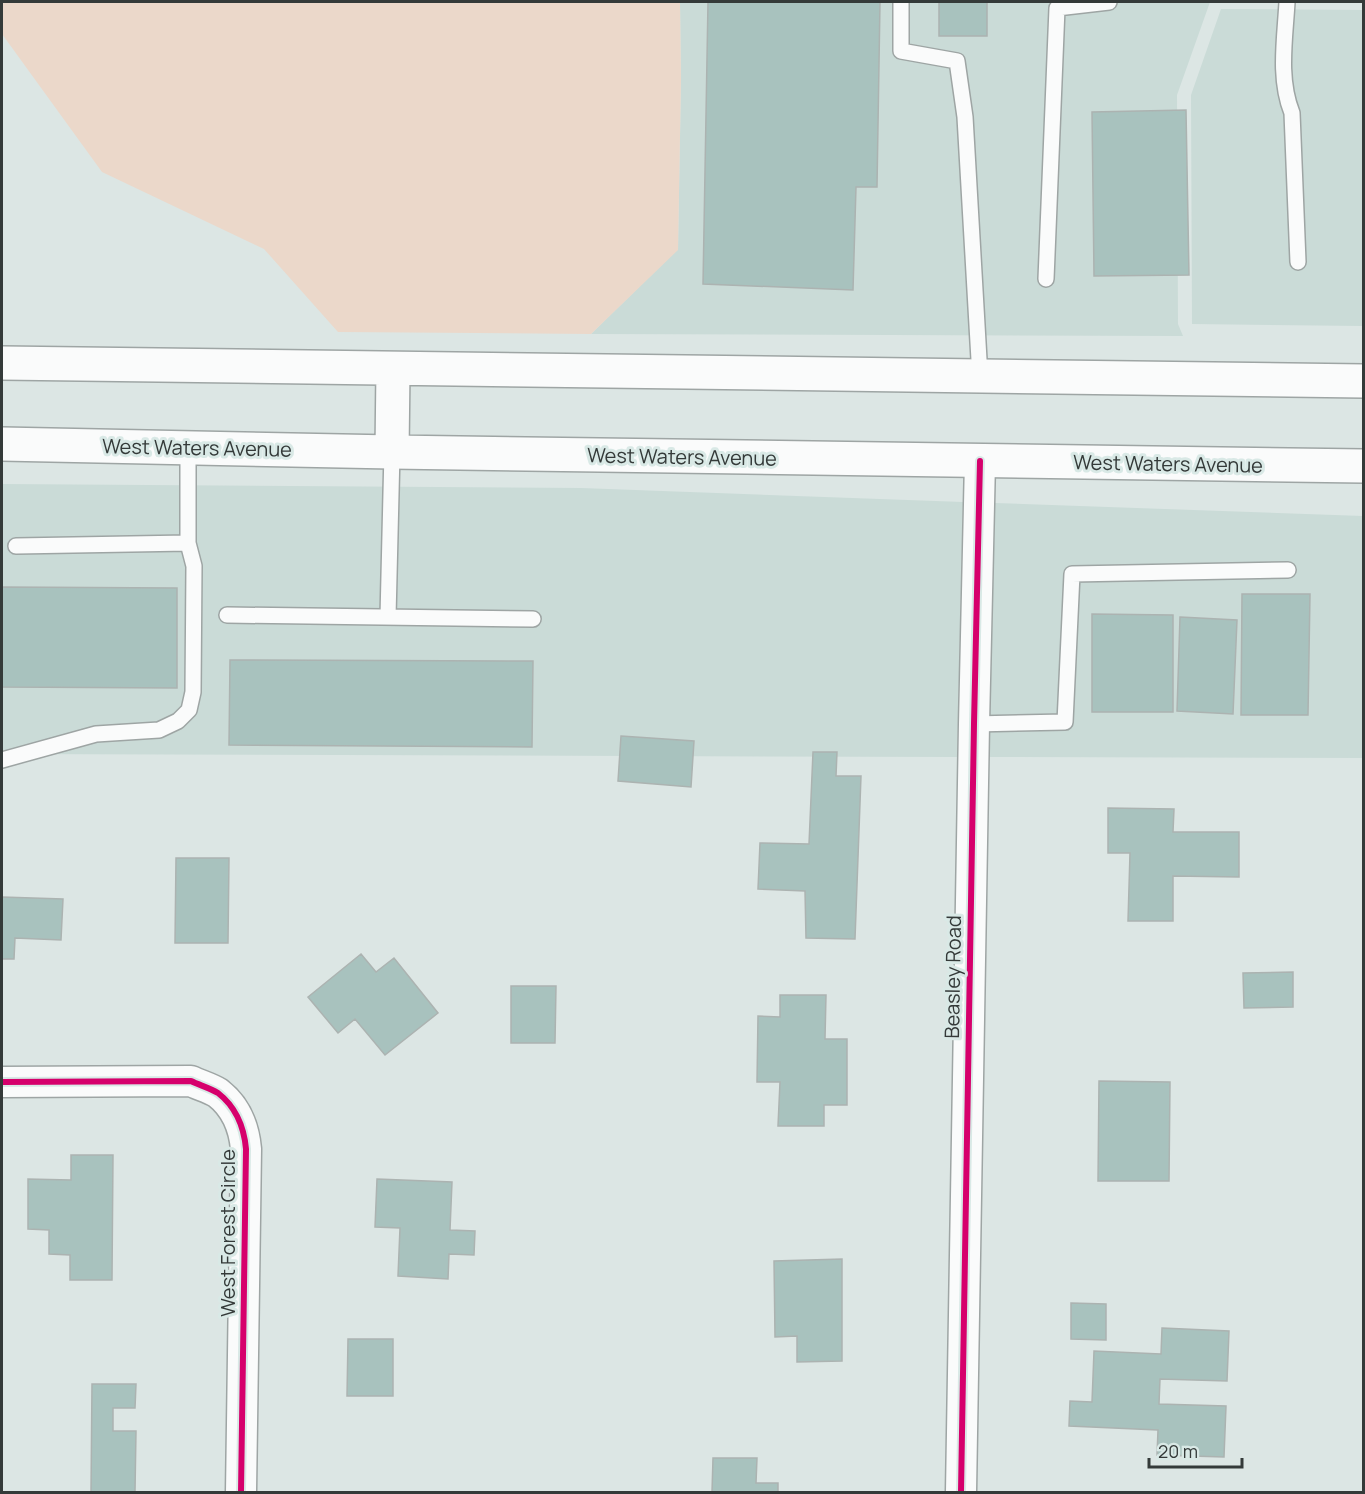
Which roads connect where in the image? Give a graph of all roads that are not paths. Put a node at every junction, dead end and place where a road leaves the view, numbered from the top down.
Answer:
1 (901, 2) edge
2 (1109, 2) edge
3 (1287, 2) edge
4 (1298, 262) dead end
5 (1046, 279) dead end
6 (2, 363) edge
7 (393, 369) junction
8 (980, 377) junction
9 (1364, 381) edge
10 (2, 444) edge
11 (188, 448) junction
12 (392, 452) junction
13 (980, 461) junction
14 (1364, 466) edge
15 (188, 543) junction
16 (16, 546) dead end
17 (1288, 570) dead end
18 (227, 615) dead end
19 (388, 617) junction
20 (533, 619) dead end
21 (974, 724) junction
22 (2, 760) edge
23 (2, 1082) edge
24 (241, 1492) edge
25 (961, 1492) edge

1 - 8 lane
2 - 5 lane
3 - 4 lane
6 - 7 main road
7 - 8 main road
7 - 12 main road
8 - 9 main road
10 - 11 main road, West Waters Avenue
11 - 12 main road, West Waters Avenue
11 - 15 lane
12 - 13 main road, West Waters Avenue
12 - 19 lane
13 - 14 main road, West Waters Avenue
13 - 21 street, Beasley Road
15 - 16 lane
15 - 22 lane
17 - 21 lane
18 - 19 lane
19 - 20 lane
21 - 25 street, Beasley Road
23 - 24 street, West Forest Circle

